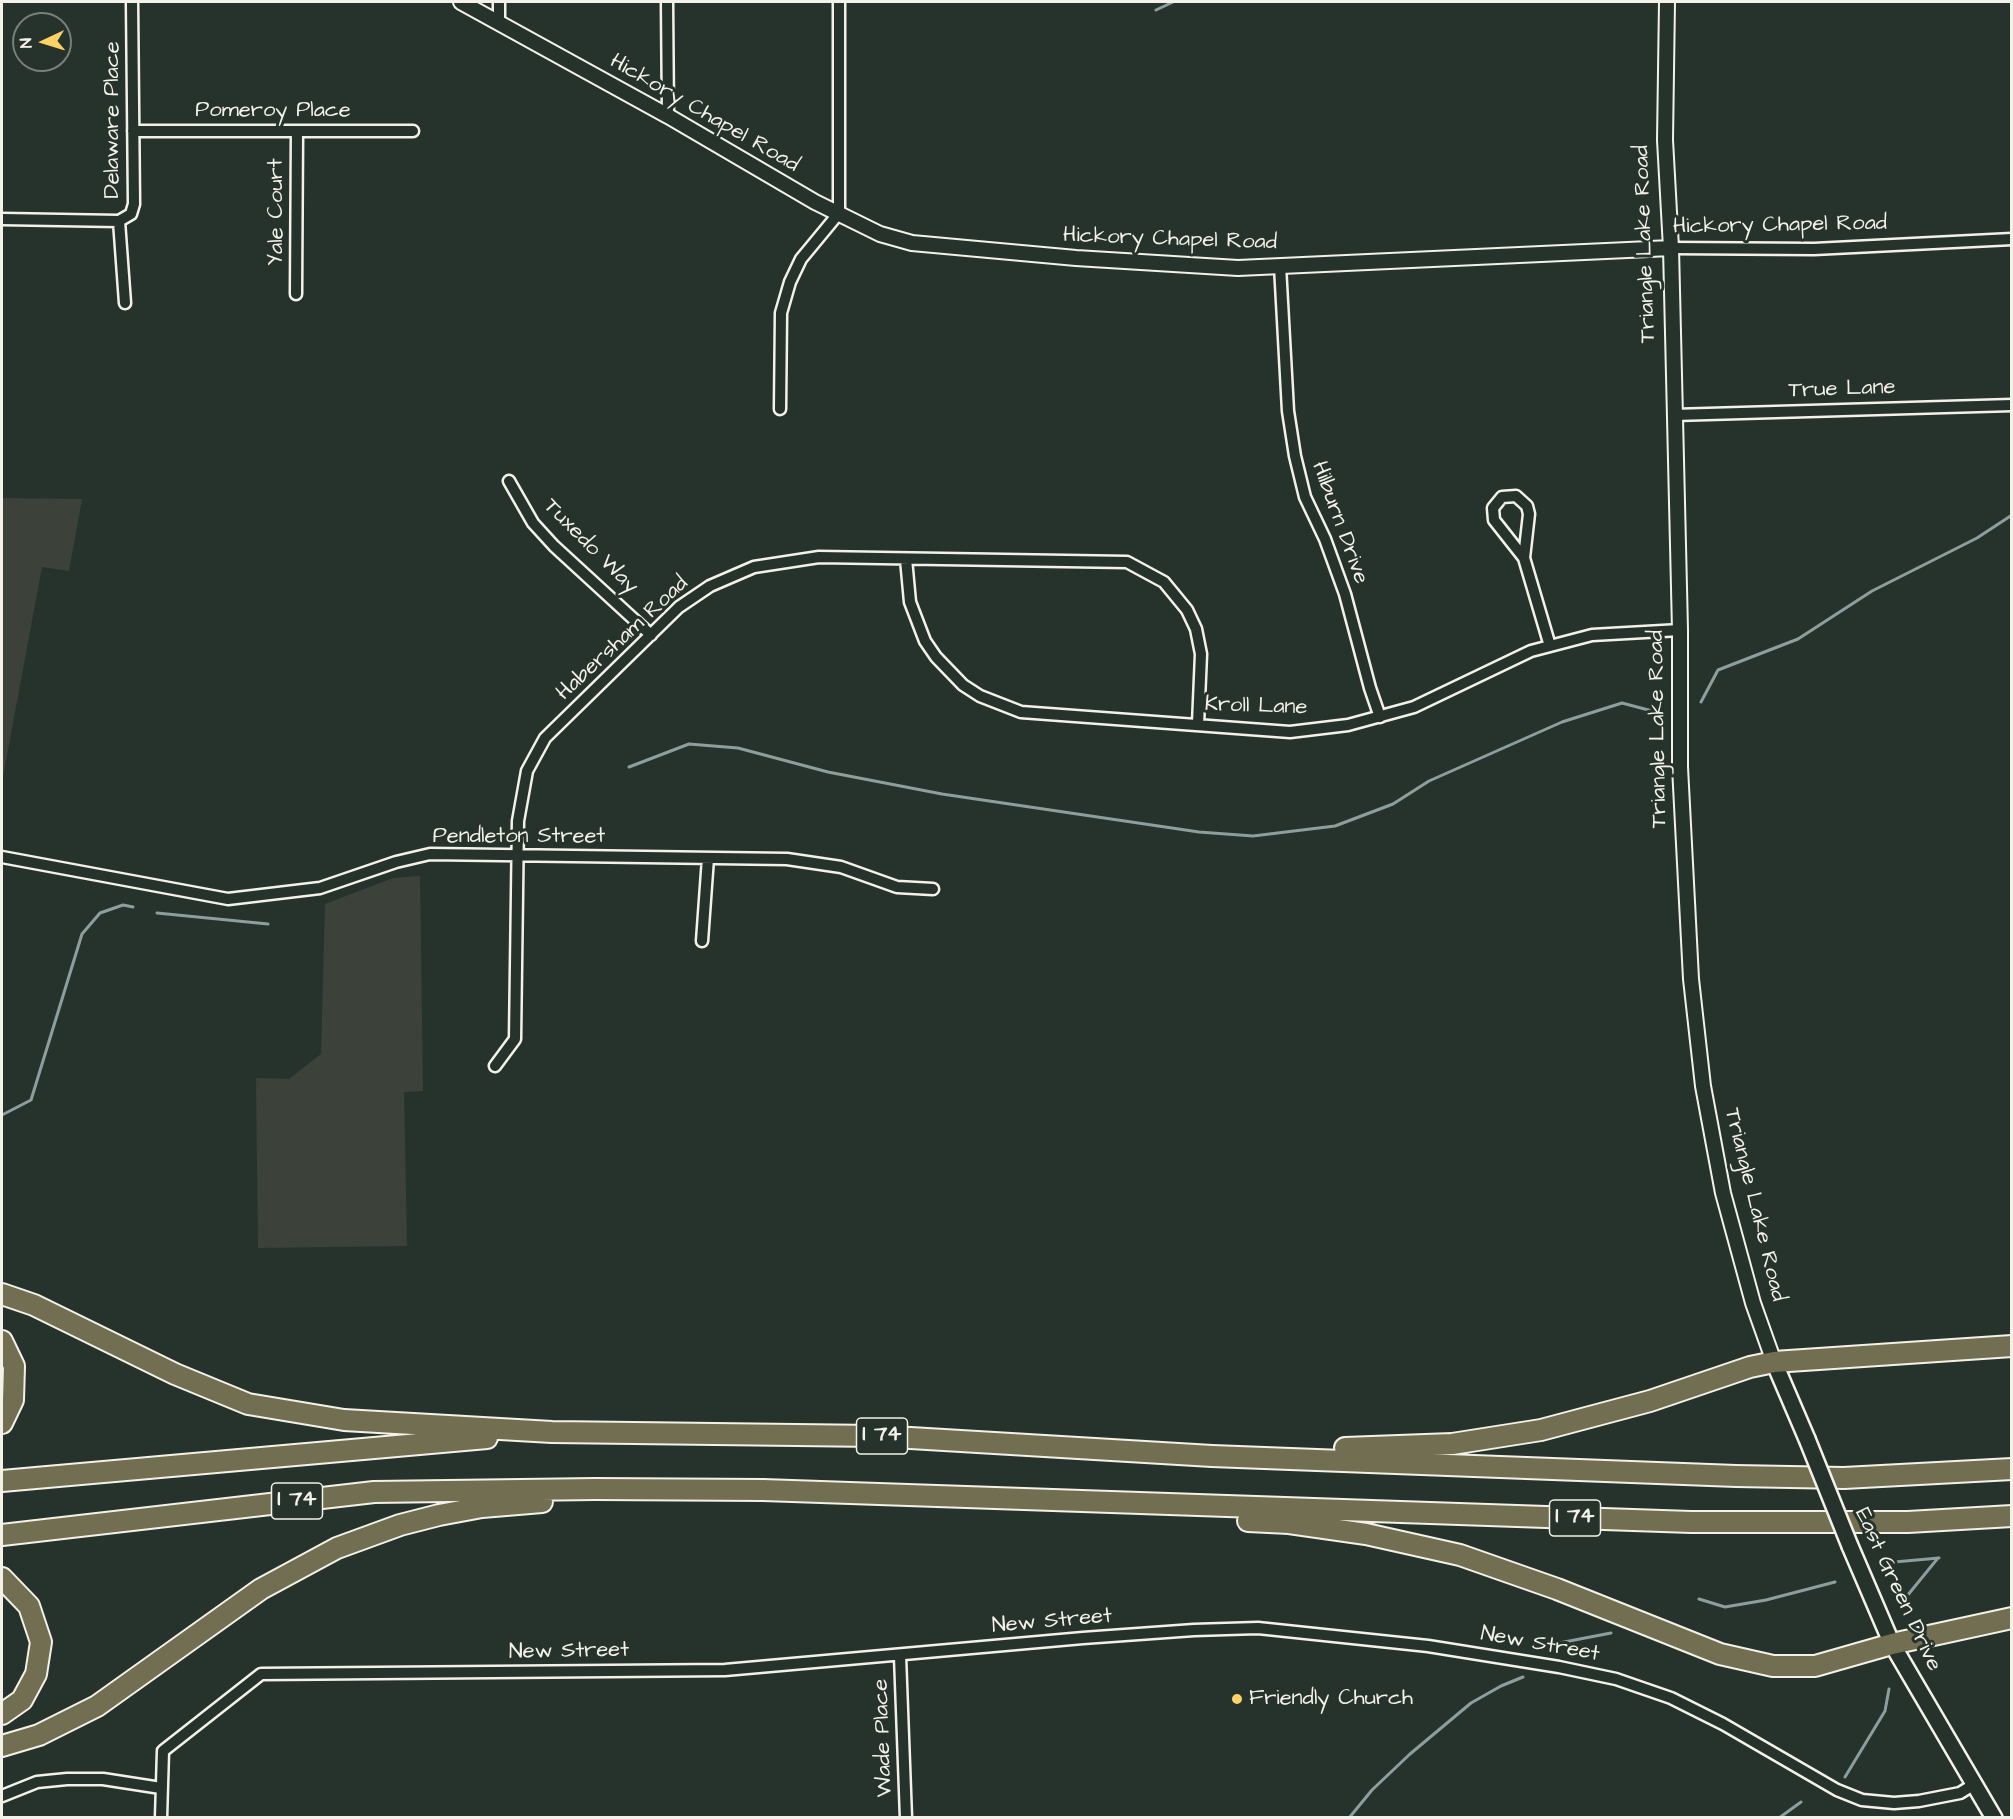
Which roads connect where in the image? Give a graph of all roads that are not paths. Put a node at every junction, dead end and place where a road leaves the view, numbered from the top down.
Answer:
1 (132, 2) edge
2 (461, 2) edge
3 (499, 2) edge
4 (667, 2) edge
5 (839, 2) edge
6 (1667, 2) edge
7 (499, 21) junction
8 (668, 116) junction
9 (133, 131) junction
10 (297, 131) junction
11 (413, 131) dead end
12 (839, 213) junction
13 (2, 219) edge
14 (118, 221) junction
15 (2012, 239) edge
16 (1671, 248) junction
17 (1280, 267) junction
18 (297, 294) dead end
19 (125, 303) dead end
20 (2012, 405) edge
21 (780, 409) dead end
22 (1674, 415) junction
23 (508, 481) dead end
24 (1524, 558) junction
25 (906, 559) junction
26 (1680, 630) junction
27 (651, 635) junction
28 (1551, 646) junction
29 (1380, 717) junction
30 (1198, 724) junction
31 (518, 854) junction
32 (2, 857) edge
33 (708, 858) junction
34 (933, 889) dead end
35 (702, 941) dead end
36 (495, 1066) dead end
37 (2, 1294) edge
38 (2, 1341) edge
39 (2012, 1346) edge
40 (1774, 1362) junction
41 (2, 1423) edge
42 (552, 1432) junction
43 (1807, 1439) joint
44 (1212, 1456) junction
45 (2012, 1460) edge
46 (2012, 1470) edge
47 (1927, 1476) junction
48 (2, 1481) edge
49 (595, 1489) junction
50 (1139, 1504) junction
51 (2012, 1516) edge
52 (2, 1535) edge
53 (2, 1578) edge
54 (2012, 1618) edge
55 (1892, 1644) junction
56 (900, 1656) junction
57 (2, 1714) edge
58 (2, 1746) edge
59 (1973, 1785) junction
60 (161, 1788) junction
61 (2, 1796) edge
62 (161, 1818) edge
63 (906, 1818) edge
64 (1994, 1818) edge

1 - 9 street, Delaware Place
2 - 7 street, Hickory Chapel Road
3 - 7 street
4 - 8 street
5 - 12 street
6 - 16 street, Triangle Lake Road
7 - 8 street, Hickory Chapel Road
8 - 12 street, Hickory Chapel Road
9 - 10 street, Pomeroy Place
9 - 14 street, Delaware Place
10 - 11 street, Pomeroy Place
10 - 18 street, Yale Court
12 - 17 street, Hickory Chapel Road
12 - 21 street
13 - 14 street
14 - 19 street, Delaware Place
15 - 16 street, Hickory Chapel Road
16 - 17 street, Hickory Chapel Road
16 - 22 street, Triangle Lake Road
17 - 29 street, Hilburn Drive
20 - 22 street, True Lane
22 - 26 street, Triangle Lake Road
23 - 27 street, Tuxedo Way
24 - 24 street
24 - 28 street
25 - 27 street, Habersham Road
25 - 30 street, Kroll Lane
25 - 30 street, Habersham Road
26 - 28 street, Kroll Lane
26 - 40 street, Triangle Lake Road
27 - 31 street, Habersham Road
28 - 29 street, Kroll Lane
29 - 30 street, Kroll Lane
31 - 32 street, Pendleton Street
31 - 33 street, Pendleton Street
31 - 36 street, Habersham Road
33 - 34 street, Pendleton Street
33 - 35 street
37 - 42 highway
38 - 41 highway
39 - 40 highway
40 - 43 main road, Triangle Lake Road
40 - 44 highway
42 - 44 highway, I 74
42 - 48 highway, I 74
43 - 55 main road, East Green Drive, bridge
44 - 47 highway, I 74
45 - 47 highway
46 - 47 highway, I 74
49 - 50 highway, I 74
49 - 52 highway, I 74
49 - 58 highway
50 - 51 highway, I 74
50 - 55 highway
53 - 57 highway
54 - 55 highway
55 - 59 main road, East Green Drive
56 - 59 street, New Street
56 - 60 street, New Street
56 - 63 street, Wade Place
59 - 64 main road, East Green Drive
60 - 61 street
60 - 62 street, New Street

